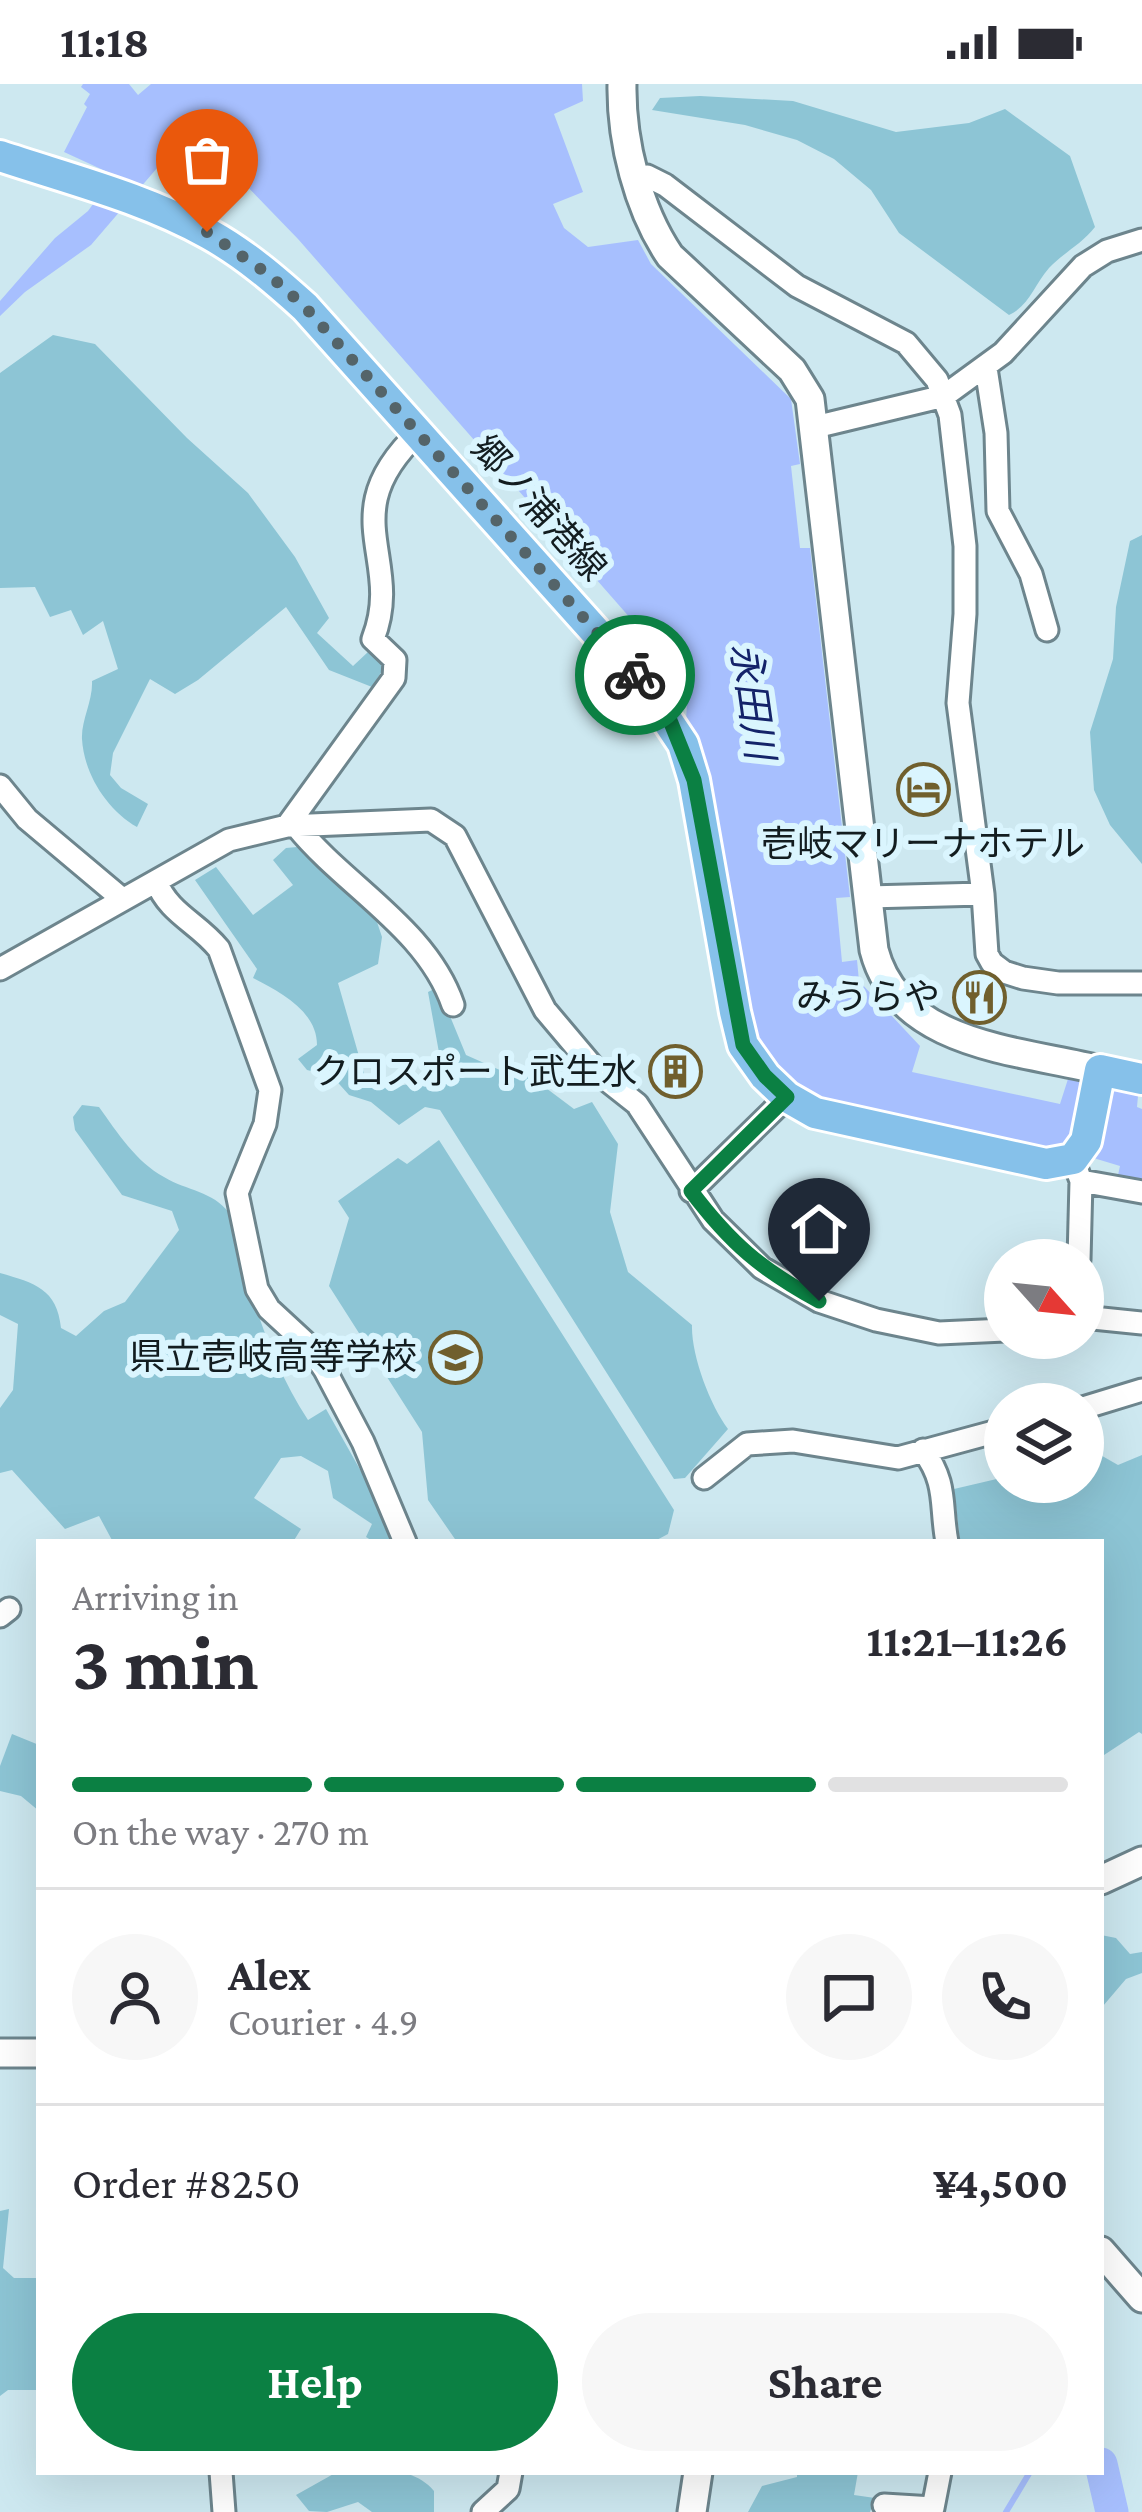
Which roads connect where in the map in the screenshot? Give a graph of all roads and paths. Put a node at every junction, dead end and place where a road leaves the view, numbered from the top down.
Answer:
1 (622, 84) edge
2 (0, 156) edge
3 (637, 179) junction
4 (1142, 240) edge
5 (986, 368) junction
6 (944, 396) junction
7 (815, 428) junction
8 (419, 433) junction
9 (1047, 630) dead end
10 (0, 786) edge
11 (292, 826) junction
12 (156, 881) junction
13 (983, 894) junction
14 (868, 897) junction
15 (122, 898) junction
16 (0, 969) edge
17 (1142, 983) edge
18 (453, 1005) dead end
19 (1099, 1077) junction
20 (1142, 1078) edge
21 (787, 1097) junction
22 (1077, 1170) junction
23 (691, 1191) junction
24 (1142, 1192) edge
25 (1079, 1239) edge
26 (1104, 1319) edge
27 (1142, 1323) edge
28 (984, 1331) edge
29 (1142, 1390) edge
30 (1104, 1402) edge
31 (984, 1434) edge
32 (923, 1450) junction
33 (704, 1478) dead end
34 (404, 1539) edge
35 (947, 1539) edge
36 (1142, 1861) edge
37 (1104, 1879) edge
38 (0, 2053) edge
39 (36, 2053) edge
40 (1104, 2256) edge
41 (1142, 2298) edge
42 (221, 2475) edge
43 (510, 2475) edge
44 (939, 2475) edge
45 (884, 2505) dead end
46 (224, 2512) edge
47 (483, 2512) edge

1 - 3 street
2 - 8 main road, 郷ノ浦港線
3 - 6 street
3 - 7 street
4 - 5 street
5 - 6 street
5 - 9 street
6 - 7 street
6 - 13 street
7 - 14 street
8 - 11 street
8 - 21 main road, 郷ノ浦港線
10 - 15 street
11 - 12 street
11 - 18 street
11 - 23 street
12 - 15 street
12 - 34 street
13 - 14 street
13 - 17 street
14 - 19 street
15 - 16 street
19 - 20 main road
19 - 22 main road
21 - 22 main road, 郷ノ浦港線
21 - 23 street
22 - 24 street
22 - 25 street
23 - 28 street
26 - 27 street
29 - 30 street
31 - 32 street
32 - 33 street
32 - 35 street
36 - 37 street
38 - 39 street
40 - 41 street
42 - 46 street
43 - 47 street
44 - 45 street

